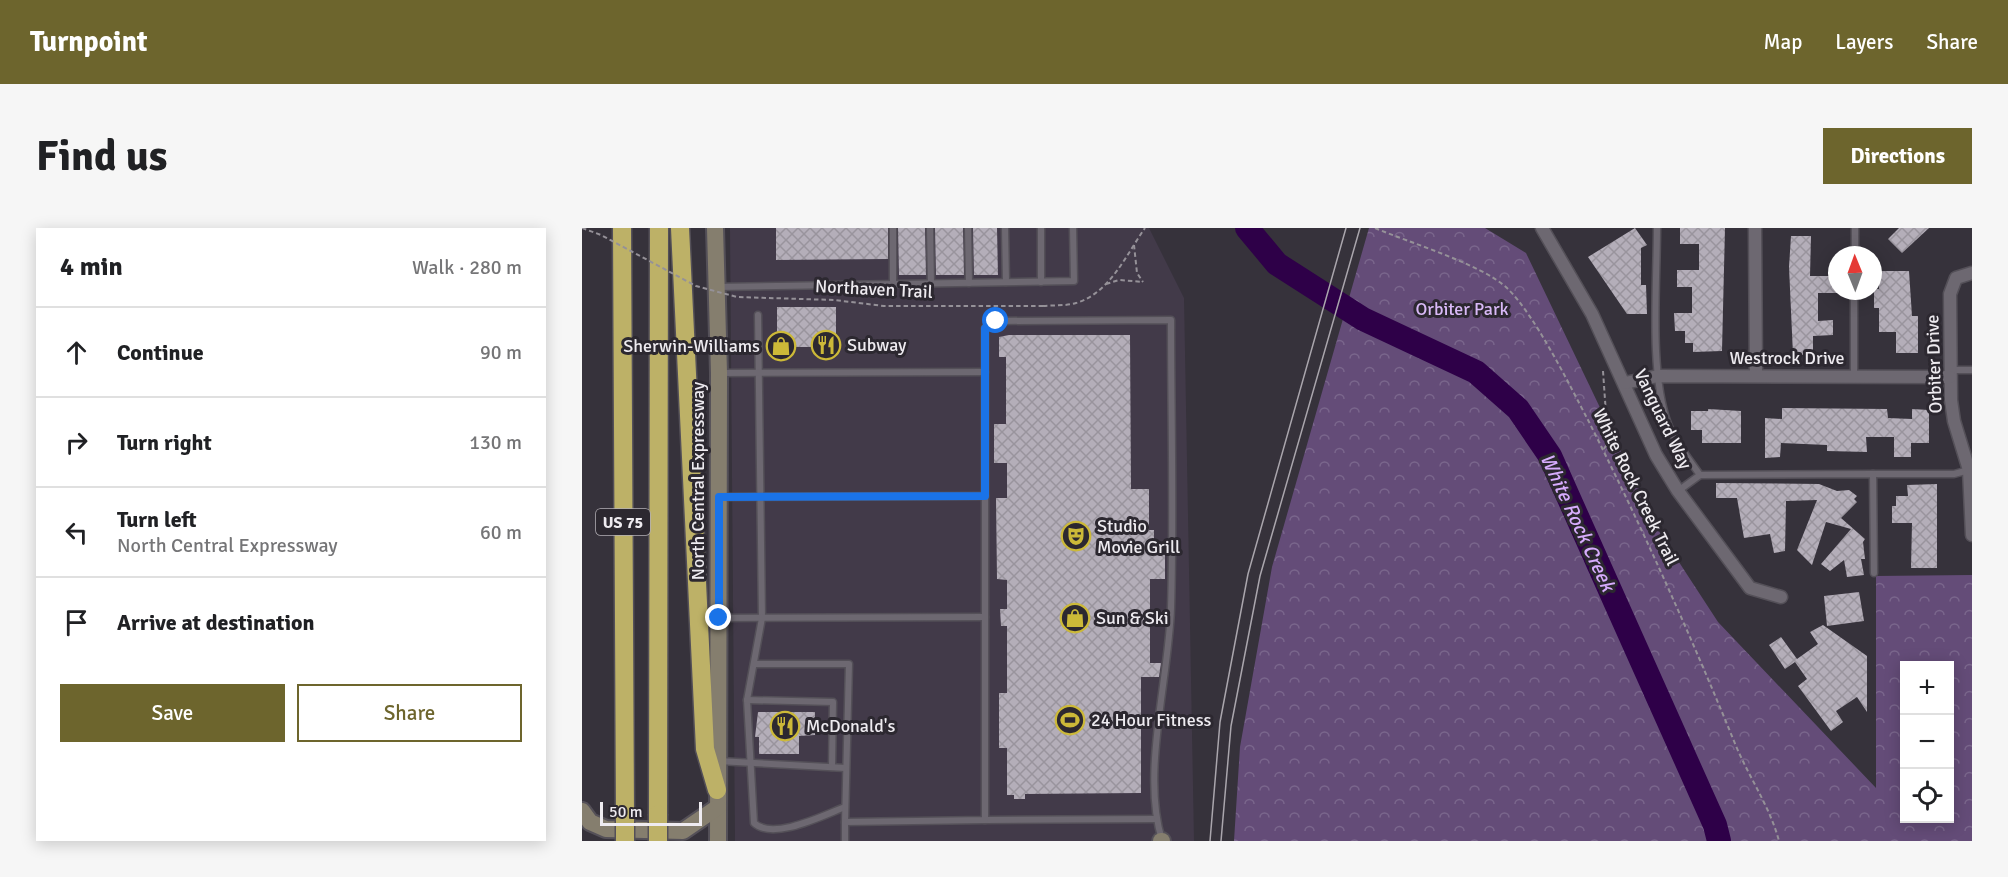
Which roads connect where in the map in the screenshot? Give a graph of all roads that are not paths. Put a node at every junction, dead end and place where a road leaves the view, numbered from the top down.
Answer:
1 (622, 228) edge
2 (659, 228) edge
3 (680, 228) edge
4 (715, 228) edge
5 (893, 228) edge
6 (930, 228) edge
7 (968, 228) edge
8 (1005, 228) edge
9 (1041, 228) edge
10 (1073, 228) edge
11 (1542, 228) edge
12 (1657, 228) edge
13 (1755, 228) edge
14 (1855, 228) edge
15 (1854, 246) edge
16 (1972, 273) edge
17 (1006, 282) junction
18 (1041, 282) junction
19 (969, 283) junction
20 (893, 284) junction
21 (932, 284) junction
22 (716, 287) junction
23 (1854, 300) edge
24 (758, 315) dead end
25 (1972, 370) edge
26 (985, 372) junction
27 (719, 373) junction
28 (760, 373) junction
29 (1950, 373) junction
30 (1756, 375) junction
31 (1658, 376) junction
32 (1854, 376) junction
33 (1625, 383) junction
34 (1971, 470) edge
35 (1873, 474) junction
36 (1700, 475) junction
37 (1678, 491) junction
38 (985, 496) junction
39 (719, 497) junction
40 (761, 497) junction
41 (1972, 535) edge
42 (1874, 573) dead end
43 (1781, 597) dead end
44 (985, 617) junction
45 (719, 618) junction
46 (762, 618) junction
47 (754, 664) junction
48 (747, 700) junction
49 (717, 761) junction
50 (749, 763) junction
51 (832, 767) junction
52 (846, 768) junction
53 (717, 799) junction
54 (845, 807) junction
55 (582, 812) edge
56 (1155, 819) junction
57 (985, 820) junction
58 (845, 822) junction
59 (625, 841) edge
60 (658, 841) edge
61 (718, 841) edge
62 (845, 841) edge
63 (1162, 841) edge

1 - 59 highway, US 75, bridge
2 - 60 highway, US 75, bridge
3 - 53 highway
4 - 22 main road, North Central Expressway
5 - 20 lane
6 - 21 lane
7 - 19 lane
8 - 17 lane
9 - 18 lane
10 - 18 lane
11 - 33 street, Vanguard Way
12 - 31 lane
13 - 30 street
14 - 15 lane
16 - 29 street, Orbiter Drive
17 - 18 lane
17 - 19 lane
19 - 21 lane
20 - 21 lane
20 - 22 lane
22 - 27 main road, North Central Expressway
23 - 32 lane
24 - 28 lane
25 - 29 lane
26 - 28 lane
26 - 38 lane
26 - 56 lane
27 - 28 lane
27 - 39 main road, North Central Expressway
28 - 40 lane
29 - 32 street, Westrock Drive
29 - 34 street, Orbiter Drive
30 - 31 street, Westrock Drive
30 - 32 street, Westrock Drive
31 - 33 street, Westrock Drive
31 - 36 lane
33 - 37 street, Vanguard Way
34 - 35 lane
34 - 41 street, Orbiter Drive
35 - 36 lane
35 - 42 lane
36 - 37 lane
37 - 43 street, Vanguard Way
38 - 40 lane
38 - 44 lane
39 - 40 lane
39 - 45 main road, North Central Expressway
40 - 46 lane
44 - 46 lane
44 - 57 lane
45 - 46 lane
45 - 49 main road, North Central Expressway
46 - 47 lane
47 - 48 lane
47 - 52 lane
48 - 50 lane
48 - 51 lane
49 - 50 lane
49 - 53 main road, North Central Expressway
50 - 51 lane
50 - 54 lane
51 - 52 lane
52 - 54 lane
53 - 55 main road
53 - 61 main road, North Central Expressway
54 - 58 lane
56 - 57 lane
56 - 63 lane
57 - 58 lane
58 - 62 lane

